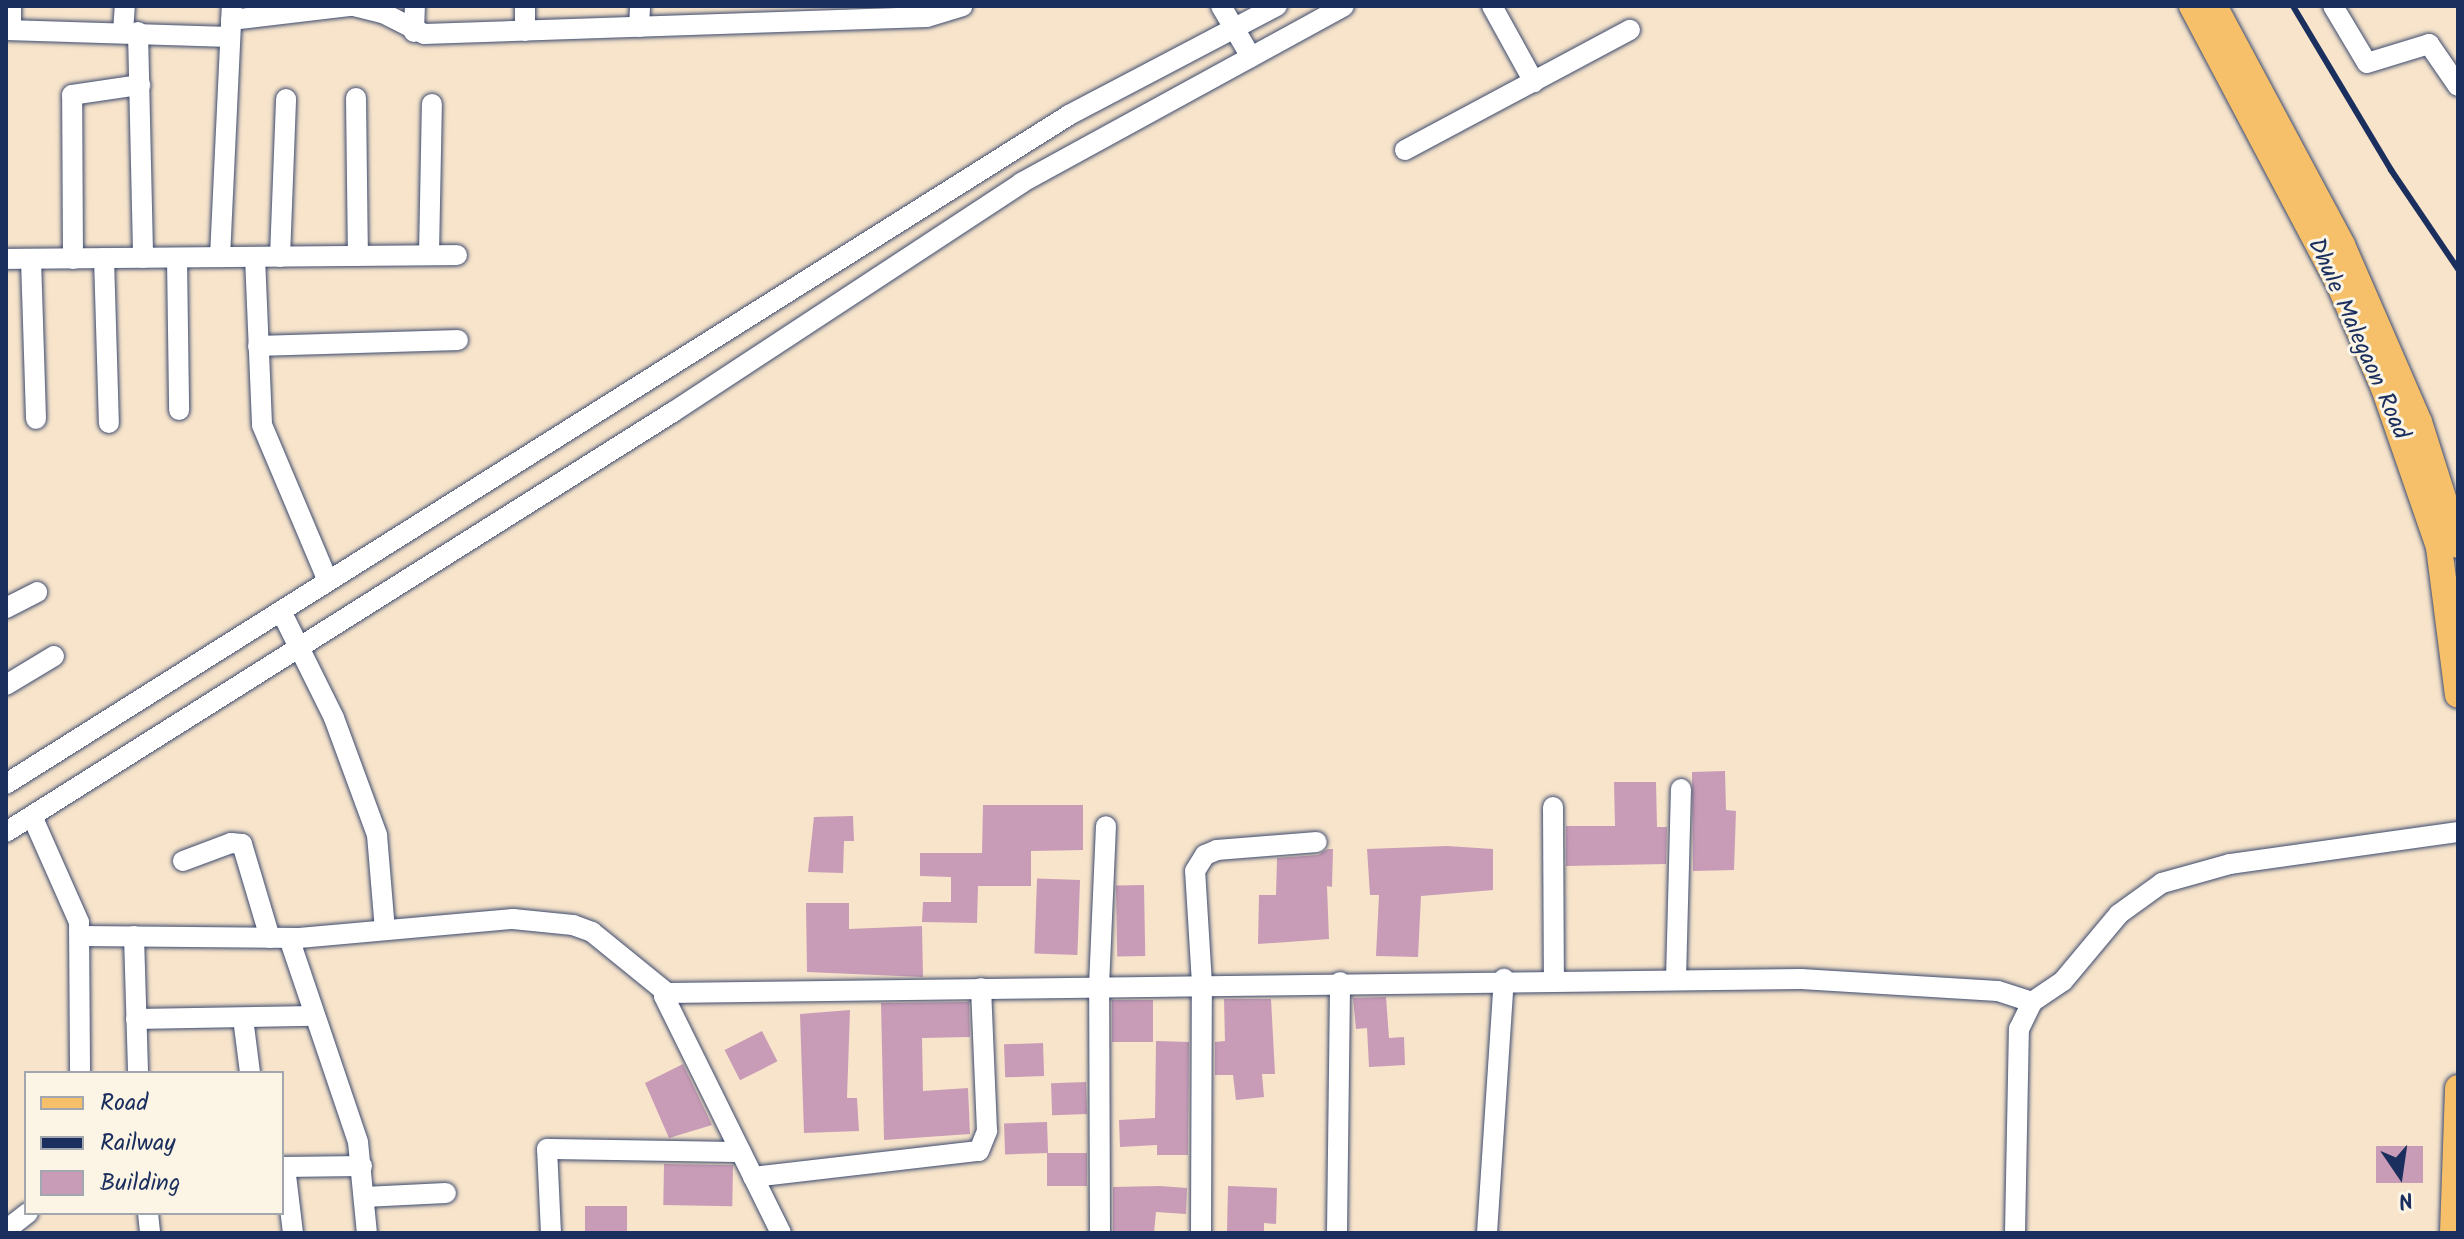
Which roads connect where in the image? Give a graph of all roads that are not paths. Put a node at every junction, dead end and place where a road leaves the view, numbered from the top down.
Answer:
1 (11, 6) edge
2 (125, 6) edge
3 (352, 6) edge
4 (415, 6) edge
5 (525, 6) edge
6 (962, 6) edge
7 (1221, 6) edge
8 (1277, 6) edge
9 (1344, 6) edge
10 (1492, 6) edge
11 (2192, 6) edge
12 (2214, 6) edge
13 (2333, 6) edge
14 (938, 11) edge
15 (817, 14) edge
16 (640, 16) edge
17 (231, 21) edge
18 (1234, 29) junction
19 (8, 30) edge
20 (1630, 30) dead end
21 (525, 31) junction
22 (131, 32) junction
23 (414, 32) junction
24 (1251, 57) junction
25 (1534, 82) junction
26 (140, 85) junction
27 (2458, 86) edge
28 (356, 98) dead end
29 (286, 99) dead end
30 (432, 104) dead end
31 (1405, 150) dead end
32 (872, 239) junction
33 (429, 255) junction
34 (457, 255) dead end
35 (358, 256) junction
36 (220, 257) junction
37 (255, 257) junction
38 (280, 257) junction
39 (104, 258) junction
40 (143, 258) junction
41 (177, 258) junction
42 (6, 259) edge
43 (31, 259) junction
44 (73, 259) junction
45 (893, 267) junction
46 (458, 340) dead end
47 (258, 346) junction
48 (179, 410) dead end
49 (36, 419) dead end
50 (109, 423) dead end
51 (2458, 545) edge
52 (328, 581) junction
53 (37, 592) dead end
54 (6, 608) edge
55 (281, 611) junction
56 (301, 648) junction
57 (54, 656) dead end
58 (6, 685) edge
59 (2458, 695) edge
60 (6, 784) edge
61 (1681, 789) dead end
62 (1553, 807) dead end
63 (32, 816) junction
64 (1106, 826) dead end
65 (6, 832) edge
66 (2458, 832) edge
67 (1317, 842) dead end
68 (183, 861) dead end
69 (385, 930) junction
70 (80, 936) junction
71 (134, 936) junction
72 (280, 938) junction
73 (1504, 979) junction
74 (1554, 979) junction
75 (1676, 979) junction
76 (1340, 982) junction
77 (1202, 984) junction
78 (1099, 986) junction
79 (981, 988) junction
80 (667, 993) junction
81 (2032, 1002) junction
82 (315, 1016) junction
83 (243, 1018) junction
84 (136, 1019) junction
85 (80, 1071) edge
86 (138, 1071) edge
87 (250, 1071) edge
88 (2458, 1088) edge
89 (741, 1152) junction
90 (362, 1166) junction
91 (284, 1167) edge
92 (753, 1177) junction
93 (446, 1193) dead end
94 (364, 1197) junction
95 (26, 1215) edge
96 (12, 1230) edge
97 (293, 1233) edge
98 (367, 1233) edge
99 (551, 1233) edge
100 (781, 1233) edge
101 (1100, 1233) edge
102 (1201, 1233) edge
103 (1337, 1233) edge
104 (1487, 1233) edge
105 (2015, 1233) edge
106 (2453, 1233) edge

1 - 19 street
2 - 22 street
3 - 17 street
3 - 23 street
4 - 23 street
5 - 21 street
6 - 14 street
7 - 18 street
8 - 18 street
9 - 24 street
10 - 25 street
11 - 59 main road, Dhule Malegaon Road
12 - 51 main road, Dhule Malegaon Road
13 - 27 street
14 - 15 street
15 - 16 street
16 - 21 street
17 - 22 street
17 - 36 street
18 - 24 street
18 - 32 street
19 - 22 street
20 - 25 street
21 - 23 street
22 - 26 street
24 - 45 street
25 - 31 street
26 - 40 street
26 - 44 street
28 - 35 street
29 - 38 street
30 - 33 street
32 - 45 street
32 - 52 street
33 - 34 street
33 - 35 street
35 - 38 street
36 - 37 street
36 - 41 street
37 - 38 street
37 - 47 street
39 - 40 street
39 - 44 street
39 - 50 street
40 - 41 street
41 - 48 street
42 - 43 street
43 - 44 street
43 - 49 street
45 - 56 street
46 - 47 street
47 - 52 street
52 - 55 street
53 - 54 street
55 - 56 street
55 - 60 street
56 - 63 street
56 - 69 street
57 - 58 street
61 - 75 street
62 - 74 street
63 - 65 street
63 - 70 street
64 - 78 street
66 - 81 street
67 - 77 street
68 - 72 street
69 - 72 street
69 - 80 street
70 - 71 street
70 - 85 street
71 - 72 street
71 - 84 street
72 - 82 street
73 - 74 street
73 - 76 street
73 - 104 street
74 - 75 street
75 - 81 street
76 - 77 street
76 - 103 street
77 - 78 street
77 - 102 street
78 - 79 street
78 - 101 street
79 - 80 street
79 - 92 street
80 - 89 street
81 - 105 street
82 - 83 street
82 - 90 street
83 - 84 street
83 - 87 street
84 - 86 street
88 - 106 main road
89 - 92 street
89 - 99 street
90 - 91 street
90 - 94 street
91 - 97 street
92 - 100 street
93 - 94 street
94 - 98 street
95 - 96 street

